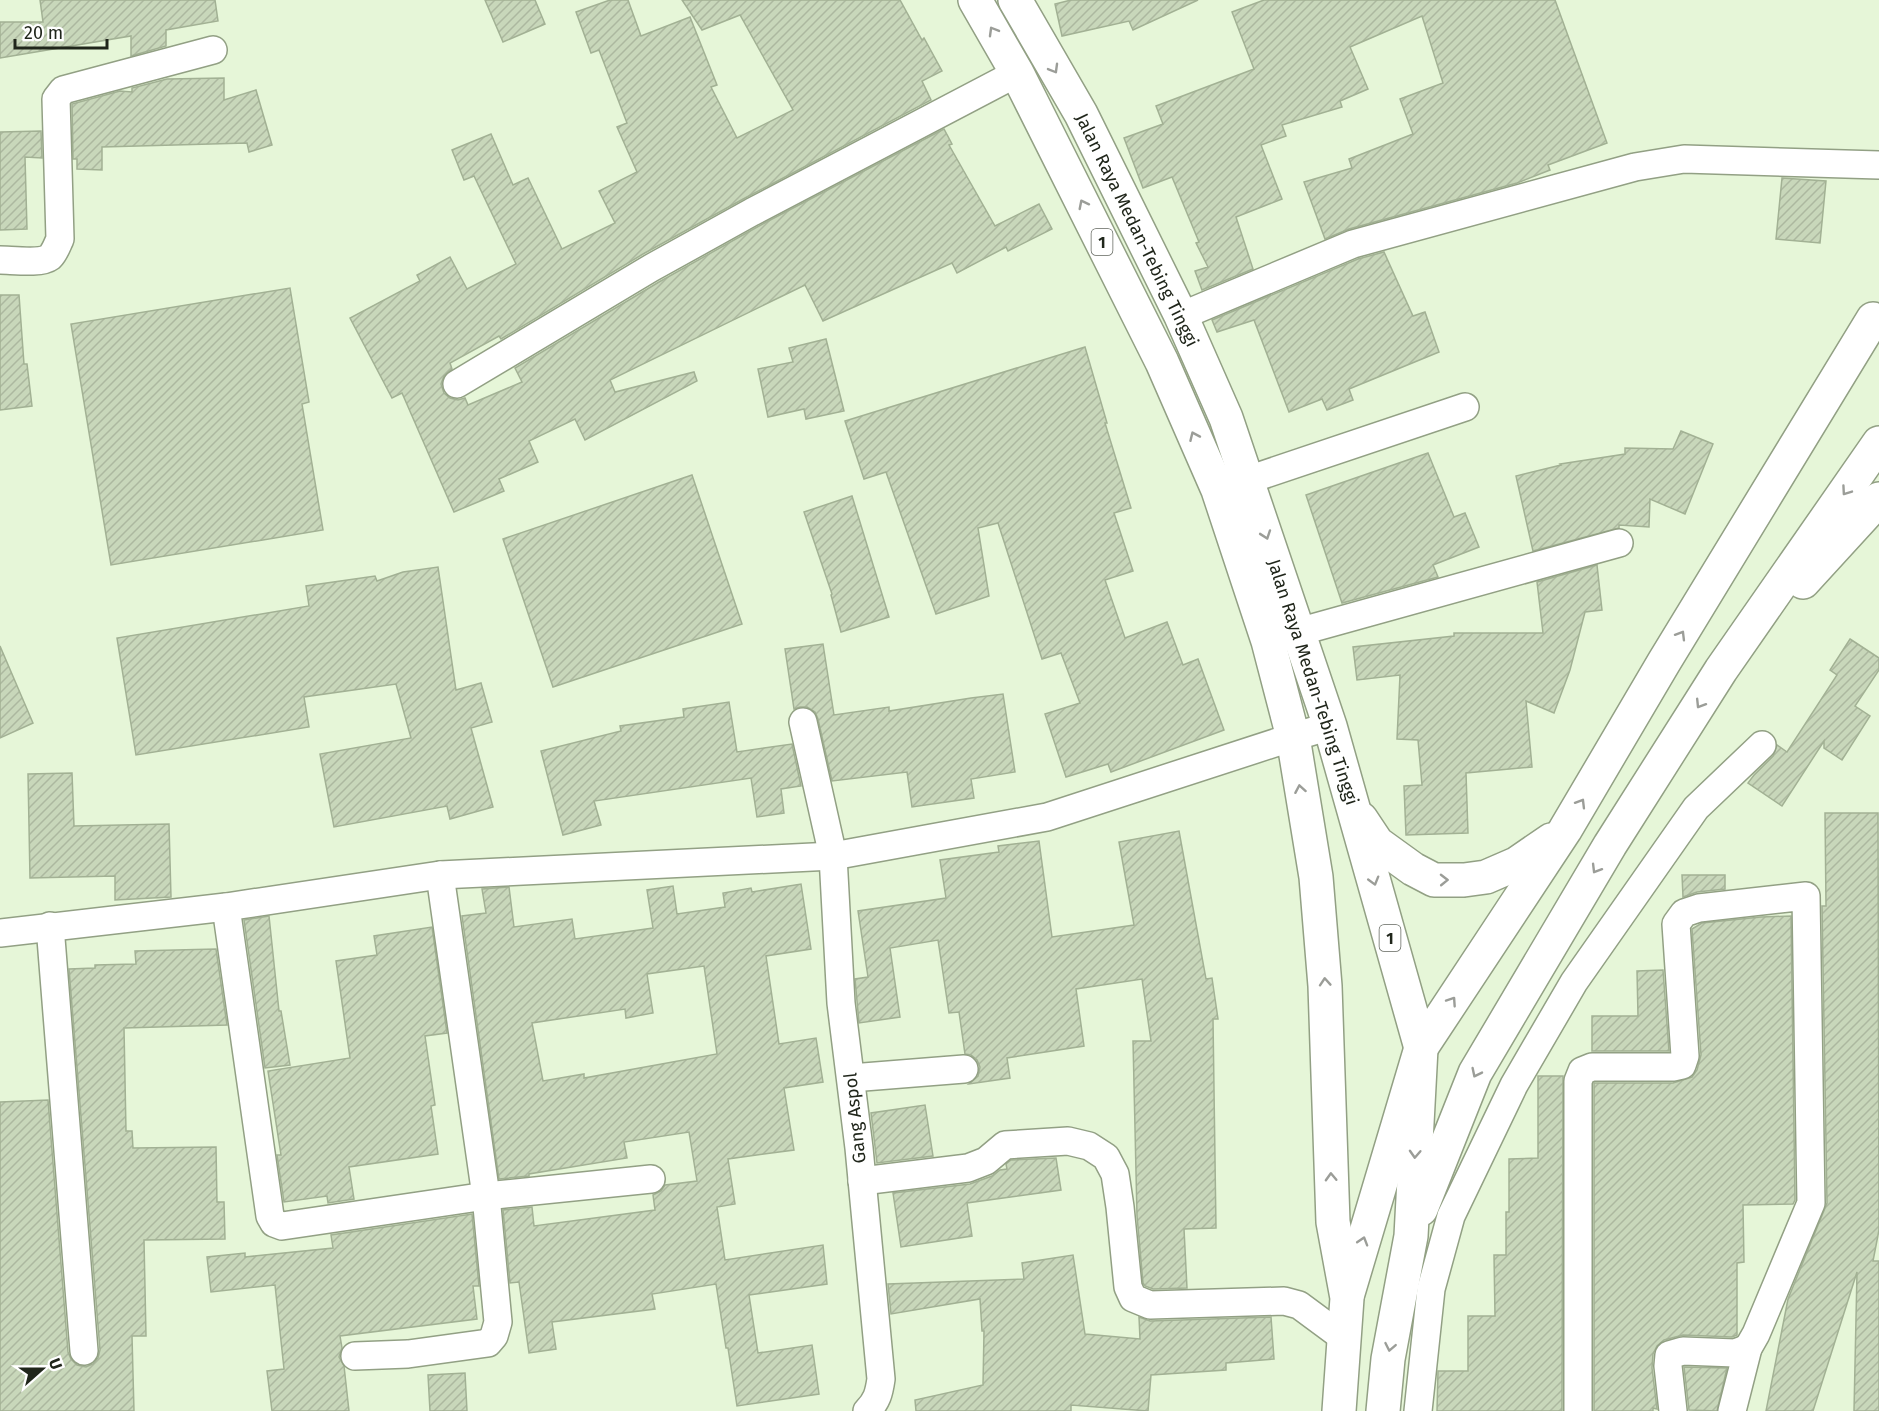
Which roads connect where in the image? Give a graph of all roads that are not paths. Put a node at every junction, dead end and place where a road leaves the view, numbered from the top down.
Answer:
1 (975, 0) edge
2 (1014, 0) edge
3 (213, 50) dead end
4 (1017, 72) junction
5 (1879, 165) edge
6 (0, 260) edge
7 (1181, 316) junction
8 (1873, 319) dead end
9 (458, 384) dead end
10 (1465, 407) dead end
11 (1879, 443) edge
12 (1232, 485) junction
13 (1879, 499) edge
14 (1619, 543) dead end
15 (1299, 630) junction
16 (1268, 641) junction
17 (1721, 670) junction
18 (803, 722) dead end
19 (1330, 726) junction
20 (1293, 737) junction
21 (1762, 745) dead end
22 (1353, 807) junction
23 (1565, 830) junction
24 (833, 856) junction
25 (440, 875) junction
26 (226, 907) junction
27 (50, 926) junction
28 (0, 933) edge
29 (1421, 1048) junction
30 (964, 1069) dead end
31 (851, 1078) junction
32 (651, 1179) dead end
33 (862, 1181) junction
34 (486, 1196) junction
35 (1411, 1236) junction
36 (1347, 1298) junction
37 (1345, 1339) junction
38 (1748, 1348) junction
39 (84, 1351) dead end
40 (355, 1356) dead end
41 (867, 1411) edge
42 (1339, 1411) edge
43 (1383, 1411) edge
44 (1418, 1411) edge
45 (1578, 1411) edge
46 (1674, 1411) edge
47 (1732, 1411) edge

4 -> 1 highway, Jalan Raya Medan-Tebing Tinggi / 1
2 -> 7 highway, Jalan Raya Medan-Tebing Tinggi / 1
3 - 6 street
4 - 9 street
12 -> 4 highway, Jalan Raya Medan-Tebing Tinggi / 1
5 - 7 street
7 - 12 highway, Jalan Raya Medan-Tebing Tinggi / 1
23 -> 8 highway
10 - 12 street
11 -> 17 highway
12 -> 15 highway, Jalan Raya Medan-Tebing Tinggi / 1
12 - 16 highway, Jalan Raya Medan-Tebing Tinggi / 1
13 - 17 highway
14 - 15 street
15 - 16 street
15 - 19 highway, Jalan Raya Medan-Tebing Tinggi / 1
16 - 20 highway, Jalan Raya Medan-Tebing Tinggi / 1
17 -> 35 highway
18 - 24 street, Gang Aspol
19 - 20 street
19 - 22 highway, Jalan Raya Medan-Tebing Tinggi / 1
20 - 24 street
36 -> 20 highway, Jalan Raya Medan-Tebing Tinggi / 1
21 - 44 street
22 -> 23 highway
22 -> 29 highway, Jalan Raya Medan-Tebing Tinggi / 1
29 -> 23 highway
24 - 25 street
24 - 31 street, Gang Aspol
25 - 26 street
25 - 34 street
26 - 27 street
26 - 34 street
27 - 28 street
27 - 39 street
29 -> 35 highway, Jalan Raya Medan-Tebing Tinggi / 1
36 -> 29 highway
30 - 31 street
31 - 33 street, Gang Aspol
32 - 34 street
33 - 37 street
33 - 41 street, Gang Aspol
34 - 40 street
35 -> 43 highway, Jalan Raya Medan-Tebing Tinggi / 1
36 - 37 highway, Jalan Raya Medan-Tebing Tinggi / 1
37 - 42 highway, Jalan Raya Medan-Tebing Tinggi / 1
38 - 45 street
38 - 46 street
38 - 47 street

